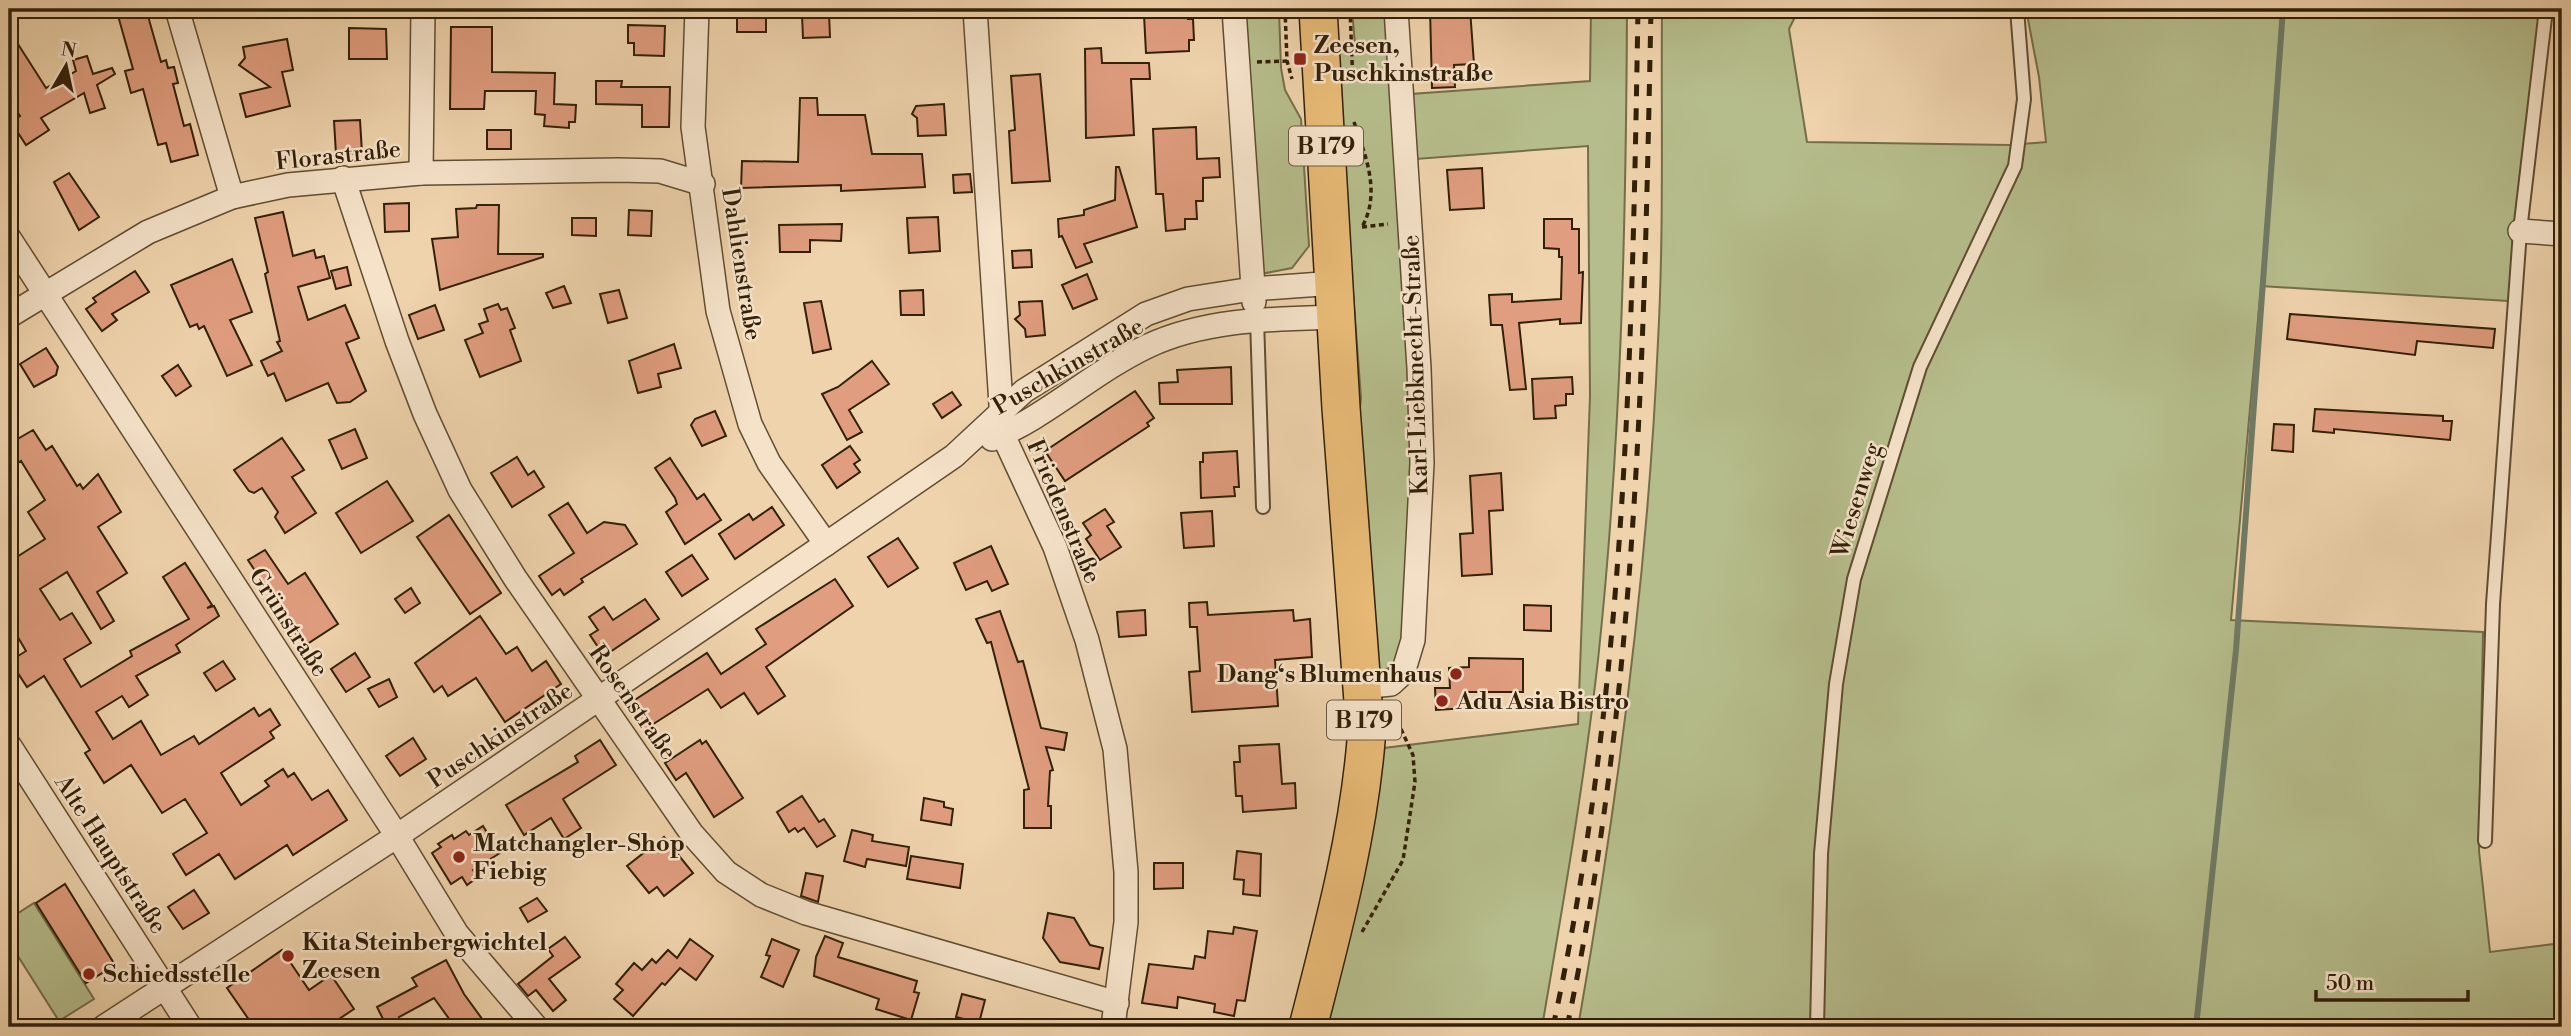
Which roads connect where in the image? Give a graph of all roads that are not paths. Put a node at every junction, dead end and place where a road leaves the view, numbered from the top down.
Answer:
1 (177, 9) edge
2 (423, 9) edge
3 (697, 9) edge
4 (975, 9) edge
5 (1234, 9) edge
6 (1318, 9) edge
7 (1396, 9) edge
8 (2017, 9) edge
9 (2546, 9) edge
10 (421, 173) junction
11 (342, 178) junction
12 (703, 184) junction
13 (232, 197) junction
14 (2520, 231) junction
15 (2562, 234) edge
16 (9, 238) edge
17 (1252, 289) junction
18 (45, 293) junction
19 (1335, 300) junction
20 (9, 316) edge
21 (1257, 319) junction
22 (1002, 424) junction
23 (1263, 507) dead end
24 (827, 544) junction
25 (1360, 687) junction
26 (601, 698) junction
27 (9, 745) edge
28 (397, 836) junction
29 (2485, 841) dead end
30 (167, 989) junction
31 (1117, 1003) junction
32 (104, 1027) edge
33 (190, 1027) edge
34 (536, 1027) edge
35 (1114, 1027) edge
36 (1308, 1027) edge
37 (1817, 1027) edge

1 - 13 street
2 - 10 street
3 - 12 street, Dahlienstraße
4 - 22 street, Friedenstraße
5 - 17 street
6 - 19 main road, B 179
7 - 25 street, Karl-Liebknecht-Straße
8 - 37 lane, Wiesenweg
9 - 14 lane
10 - 11 street, Florastraße
10 - 12 street, Florastraße
11 - 13 street, Florastraße
11 - 26 street, Rosenstraße
12 - 24 street, Dahlienstraße
13 - 18 street, Florastraße
14 - 15 street
14 - 29 lane
16 - 18 street, Grünstraße
17 - 19 street, Puschkinstraße
17 - 21 street
17 - 22 street, Puschkinstraße
18 - 20 street, Florastraße
18 - 28 street, Grünstraße
19 - 21 street, Puschkinstraße
19 - 25 main road, B 179
21 - 22 street, Puschkinstraße
21 - 23 lane
22 - 24 street, Puschkinstraße
22 - 31 street, Friedenstraße
24 - 26 street, Puschkinstraße
25 - 36 main road, B 179
26 - 28 street, Puschkinstraße
26 - 31 street, Rosenstraße
27 - 30 street, Alte Hauptstraße
28 - 30 street, Puschkinstraße
28 - 34 street, Grünstraße
30 - 32 street, Puschkinstraße
30 - 33 street, Alte Hauptstraße
31 - 35 street, Friedenstraße

